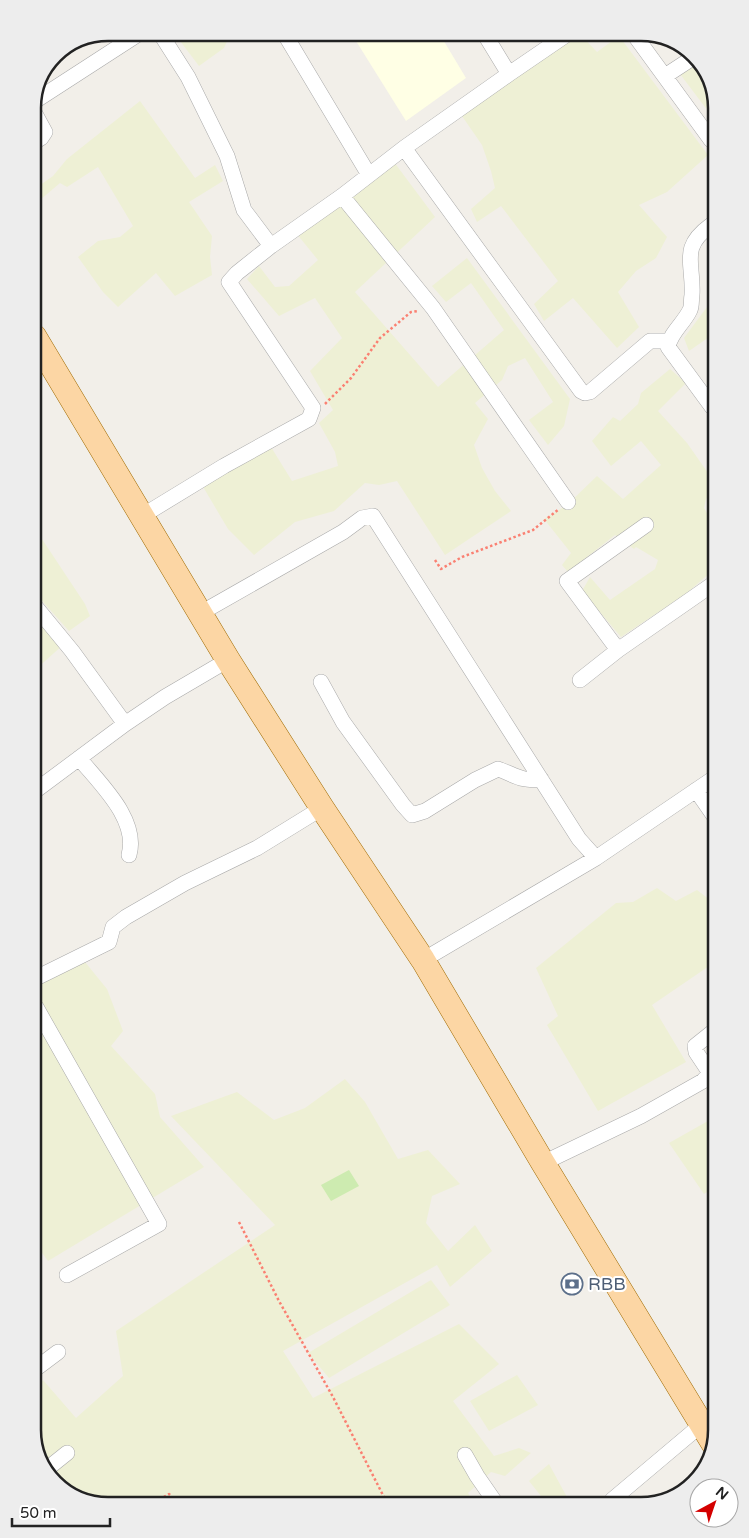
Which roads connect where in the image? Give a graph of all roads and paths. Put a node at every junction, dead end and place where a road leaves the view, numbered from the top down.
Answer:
1 (126, 41) edge
2 (166, 41) edge
3 (289, 41) edge
4 (489, 41) edge
5 (557, 41) edge
6 (639, 41) edge
7 (688, 61) edge
8 (509, 74) junction
9 (665, 76) junction
10 (43, 96) edge
11 (41, 125) edge
12 (708, 136) edge
13 (41, 138) edge
14 (404, 148) junction
15 (369, 175) junction
16 (342, 196) junction
17 (708, 228) edge
18 (272, 246) junction
19 (433, 308) junction
20 (669, 341) junction
21 (41, 348) edge
22 (708, 402) edge
23 (309, 420) junction
24 (568, 502) joint
25 (142, 516) junction
26 (646, 525) dead end
27 (435, 560) dead end
28 (708, 587) edge
29 (41, 613) edge
30 (199, 614) junction
31 (618, 650) junction
32 (228, 660) junction
33 (580, 680) dead end
34 (321, 682) dead end
35 (125, 724) junction
36 (79, 758) junction
37 (541, 779) junction
38 (708, 782) edge
39 (41, 787) edge
40 (696, 790) junction
41 (708, 807) edge
42 (322, 808) junction
43 (129, 855) dead end
44 (596, 858) junction
45 (423, 960) junction
46 (41, 976) edge
47 (41, 1016) edge
48 (708, 1035) edge
49 (708, 1070) edge
50 (708, 1075) edge
51 (543, 1163) junction
52 (239, 1222) dead end
53 (67, 1275) dead end
54 (58, 1352) dead end
55 (41, 1365) edge
56 (707, 1434) edge
57 (67, 1453) dead end
58 (465, 1455) dead end
59 (52, 1465) edge
60 (384, 1497) edge
61 (492, 1497) edge
62 (616, 1497) edge

1 - 10 street
2 - 18 street
3 - 15 street
4 - 8 street
5 - 8 street
6 - 9 street
7 - 9 street
8 - 14 street
9 - 12 street
11 - 13 street
14 - 15 street
14 - 20 street
15 - 16 street
16 - 18 street
16 - 19 street
17 - 20 street
18 - 23 street
19 - 23 path
19 - 24 street
20 - 22 street
21 - 25 main road
23 - 25 street
24 - 27 path
25 - 30 main road
26 - 31 street
28 - 31 street
29 - 35 street
30 - 32 main road
30 - 37 street
31 - 33 street
32 - 35 street
32 - 42 main road
34 - 37 street
35 - 36 street
36 - 39 street
36 - 43 street
37 - 44 street
38 - 40 street
40 - 41 street
40 - 44 street
42 - 45 main road
42 - 46 street
44 - 45 street
45 - 51 main road
47 - 53 street
48 - 49 street
50 - 51 street
51 - 56 main road
52 - 60 path
54 - 55 street
56 - 62 street
57 - 59 street
58 - 61 street

